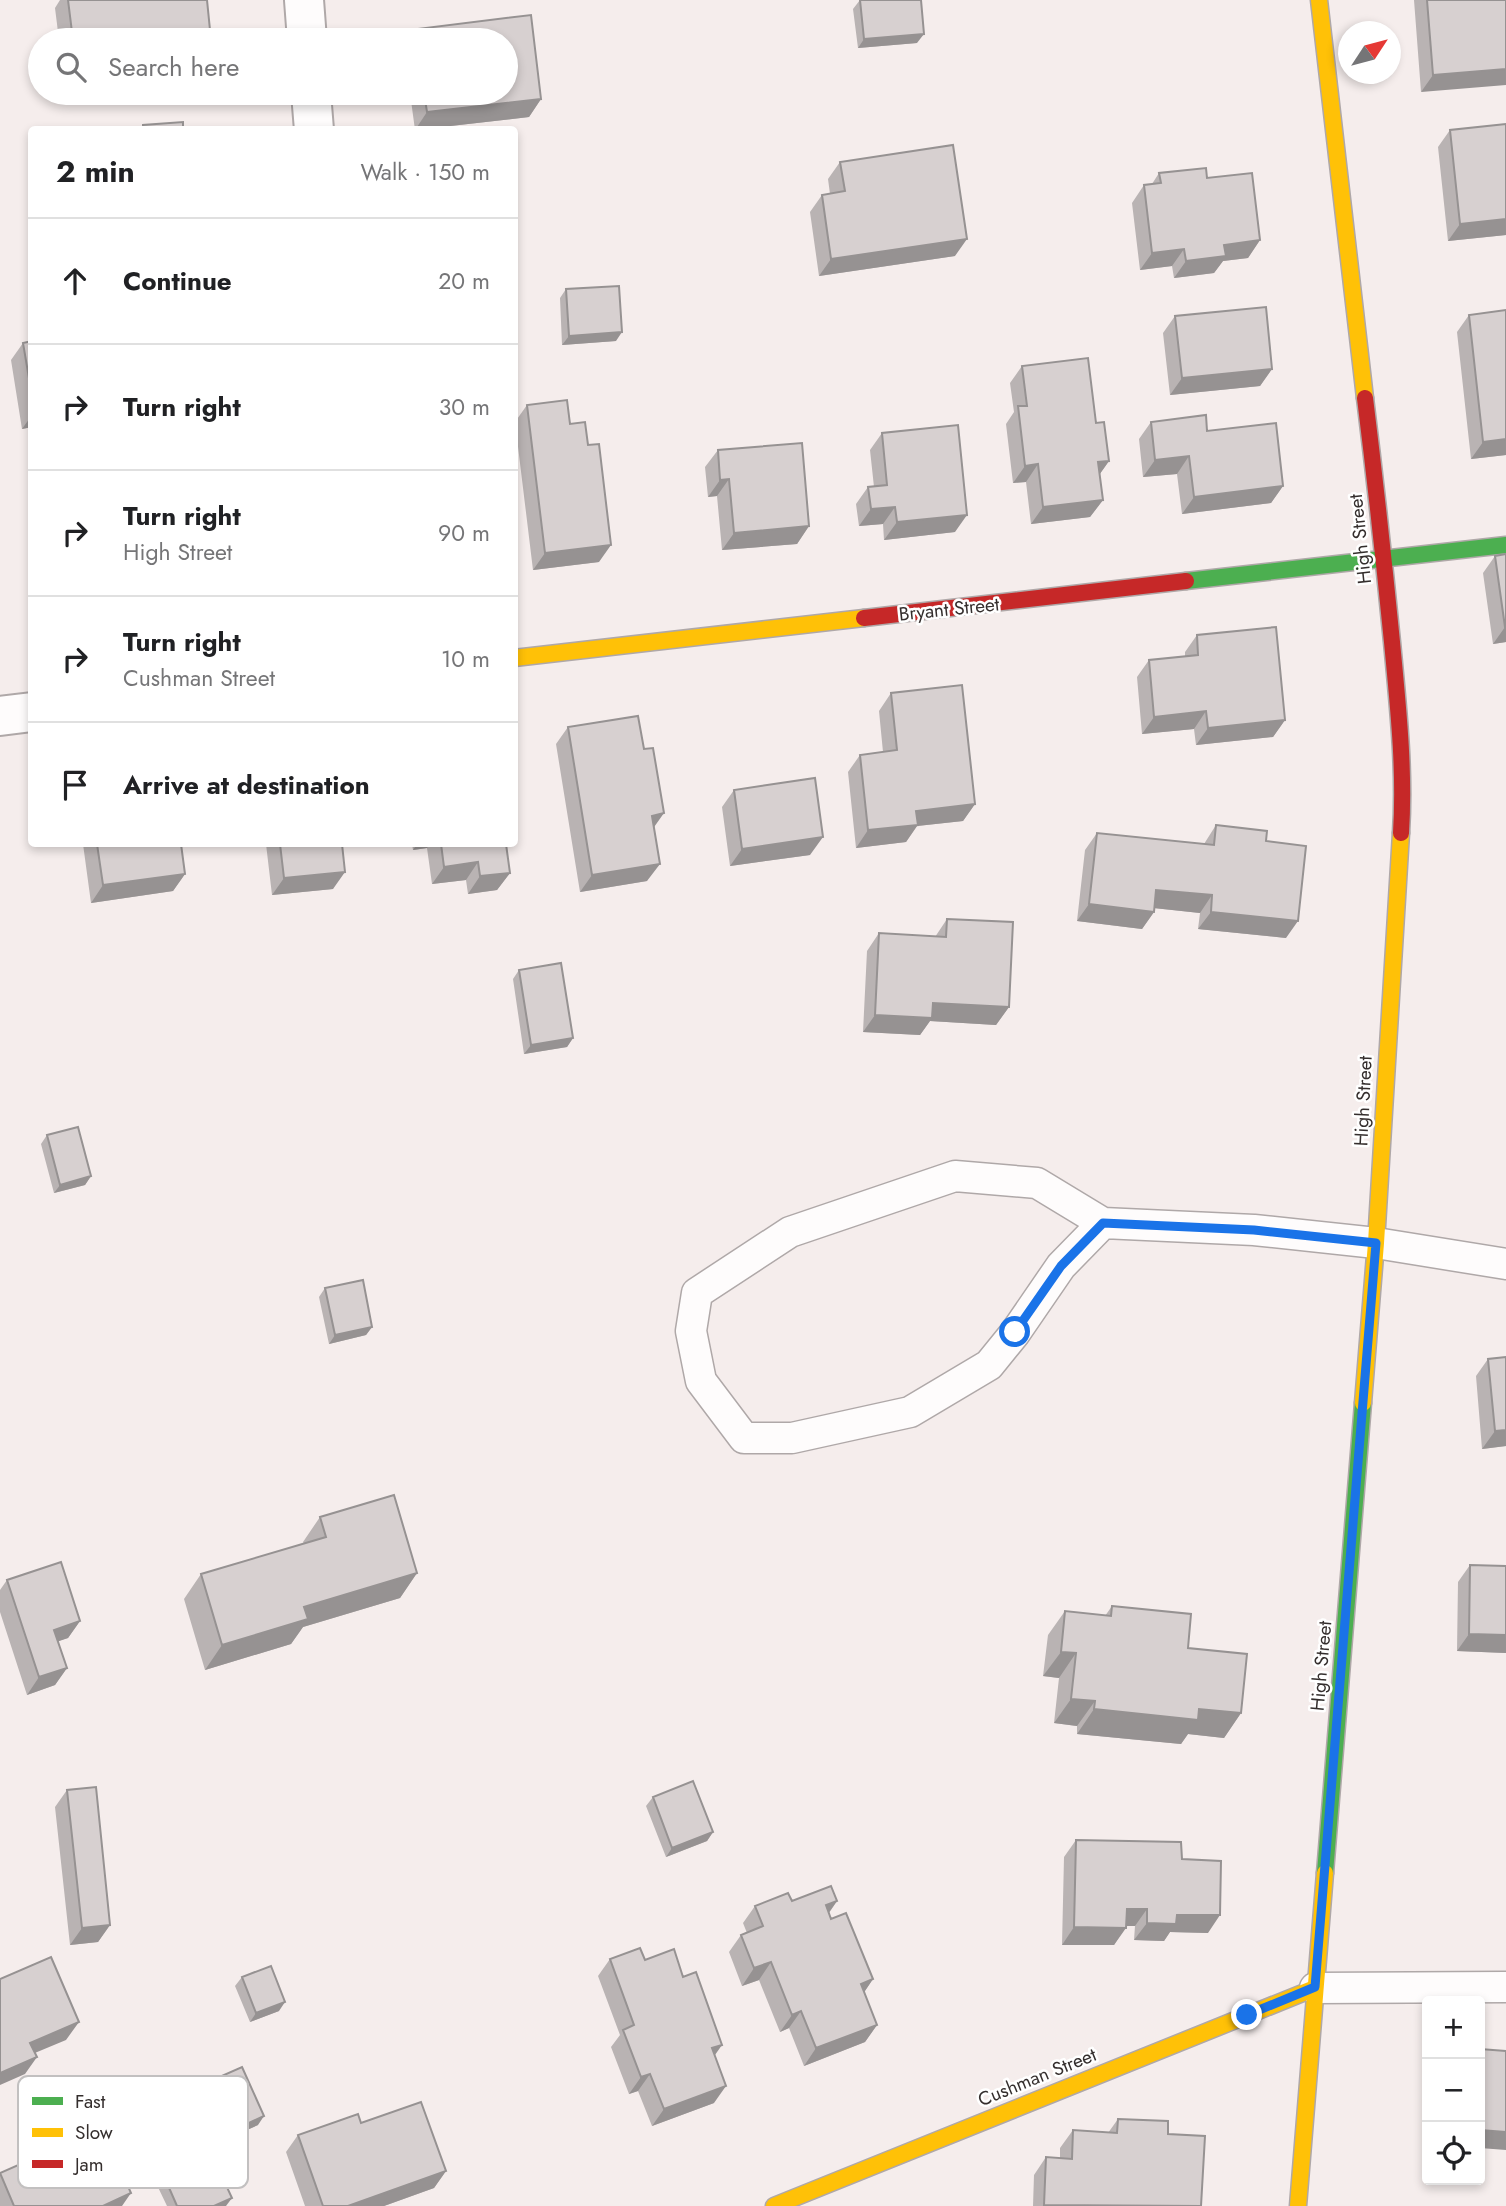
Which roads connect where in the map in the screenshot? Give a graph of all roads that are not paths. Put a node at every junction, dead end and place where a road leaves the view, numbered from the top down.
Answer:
1 (303, 0) edge
2 (1319, 0) edge
3 (306, 28) edge
4 (312, 105) edge
5 (314, 126) edge
6 (1506, 545) edge
7 (1384, 560) junction
8 (518, 658) edge
9 (28, 712) edge
10 (0, 716) edge
11 (1103, 1223) junction
12 (1376, 1243) junction
13 (1506, 1264) edge
14 (1315, 1987) junction
15 (1506, 1987) edge
16 (774, 2206) edge
17 (1298, 2206) edge

1 - 3 street
2 - 7 street, High Street
4 - 5 street
6 - 7 street, Bryant Street
7 - 8 street, Bryant Street
7 - 12 street, High Street
9 - 10 street
11 - 11 lane
11 - 12 lane
12 - 13 lane
12 - 14 street, High Street
14 - 15 lane
14 - 16 street, Cushman Street
14 - 17 street, High Street

